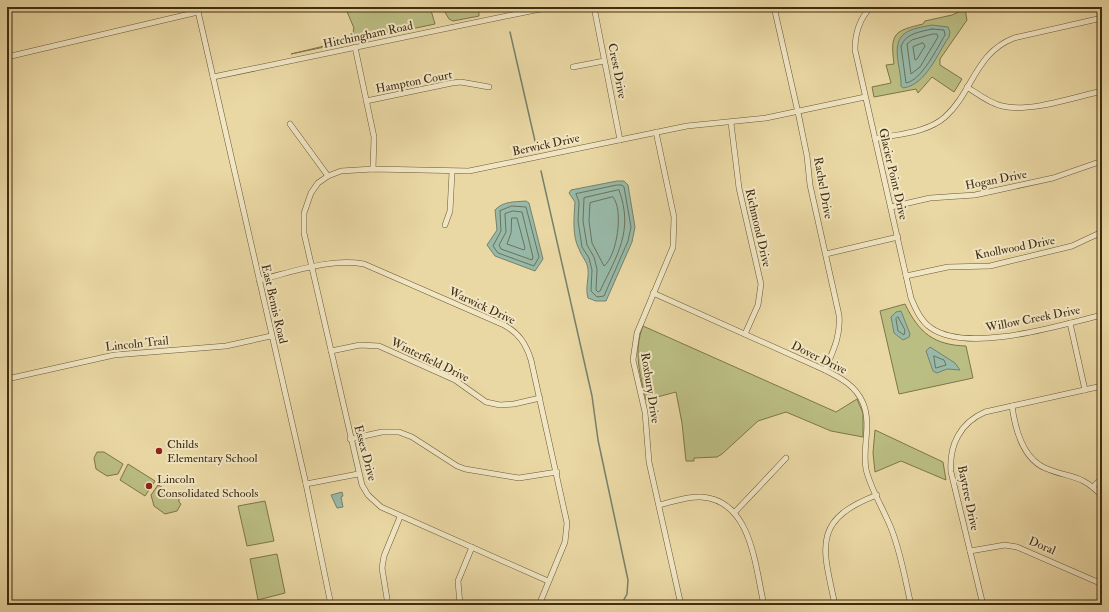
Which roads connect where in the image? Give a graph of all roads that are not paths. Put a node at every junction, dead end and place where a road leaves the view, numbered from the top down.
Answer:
1 (550, 7) edge
2 (594, 7) edge
3 (774, 7) edge
4 (871, 7) edge
5 (198, 10) edge
6 (1102, 18) edge
7 (355, 47) junction
8 (7, 57) edge
9 (604, 61) junction
10 (573, 67) dead end
11 (213, 77) junction
12 (967, 86) junction
13 (489, 87) dead end
14 (1102, 91) edge
15 (865, 97) junction
16 (366, 101) junction
17 (798, 111) junction
18 (731, 123) junction
19 (290, 124) dead end
20 (656, 132) junction
21 (875, 139) junction
22 (620, 140) junction
23 (1102, 161) edge
24 (373, 169) junction
25 (452, 172) junction
26 (328, 176) junction
27 (891, 207) junction
28 (445, 225) dead end
29 (1102, 232) edge
30 (898, 237) junction
31 (826, 254) junction
32 (312, 266) junction
33 (906, 276) junction
34 (259, 280) junction
35 (653, 293) junction
36 (1102, 315) edge
37 (1070, 323) junction
38 (745, 334) junction
39 (945, 335) joint
40 (271, 336) junction
41 (331, 351) junction
42 (825, 370) junction
43 (7, 379) edge
44 (1102, 386) edge
45 (1085, 390) junction
46 (540, 398) junction
47 (1012, 406) junction
48 (350, 439) junction
49 (786, 458) dead end
50 (557, 472) junction
51 (358, 474) junction
52 (1102, 478) edge
53 (306, 484) junction
54 (1093, 487) junction
55 (877, 495) junction
56 (1102, 496) edge
57 (659, 505) junction
58 (734, 513) junction
59 (400, 517) junction
60 (472, 547) junction
61 (970, 551) junction
62 (548, 581) junction
63 (1102, 584) edge
64 (331, 605) edge
65 (388, 605) edge
66 (460, 605) edge
67 (539, 605) edge
68 (681, 605) edge
69 (764, 605) edge
70 (835, 605) edge
71 (910, 605) edge
72 (983, 605) edge

1 - 7 street, Hitchingham Road
2 - 9 street, Crest Drive
3 - 17 street, Rachel Drive
4 - 15 street, Glacier Point Drive
5 - 8 street
5 - 11 street, East Bemis Road
6 - 12 street
7 - 11 street, Hitchingham Road
7 - 16 street
9 - 10 street
9 - 22 street, Crest Drive
11 - 34 street, East Bemis Road
12 - 14 street
12 - 21 street
13 - 16 street, Hampton Court
15 - 17 street, Berwick Drive
15 - 21 street, Glacier Point Drive
16 - 24 street
17 - 18 street, Berwick Drive
17 - 31 street, Rachel Drive
18 - 20 street, Berwick Drive
18 - 38 street, Richmond Drive
19 - 26 street
20 - 22 street, Berwick Drive
20 - 35 street, Roxbury Drive
21 - 27 street, Glacier Point Drive
22 - 25 street, Berwick Drive
23 - 27 street, Hogan Drive
24 - 25 street, Berwick Drive
24 - 26 street, Berwick Drive
25 - 28 street
26 - 32 street, Berwick Drive
27 - 30 street, Glacier Point Drive
29 - 33 street, Knollwood Drive
30 - 31 street
30 - 33 street, Glacier Point Drive
31 - 42 street, Rachel Drive
32 - 34 street, Warwick Drive
32 - 41 street, Essex Drive
32 - 46 street, Warwick Drive
33 - 39 street, Glacier Point Drive
34 - 40 street, East Bemis Road
35 - 38 street, Dover Drive
35 - 57 street, Roxbury Drive
36 - 37 street, Willow Creek Drive
37 - 39 street, Willow Creek Drive
37 - 45 street
38 - 42 street, Dover Drive
40 - 43 street, Lincoln Trail
40 - 53 street, East Bemis Road
41 - 46 street, Winterfield Drive
41 - 48 street, Essex Drive
42 - 55 street, Dover Drive
44 - 45 street, Baytree Drive
45 - 47 street, Baytree Drive
46 - 50 street, Warwick Drive
47 - 54 street
47 - 61 street, Baytree Drive
48 - 50 street
48 - 51 street, Essex Drive
49 - 58 street
50 - 62 street, Warwick Drive
51 - 53 street
51 - 59 street, Essex Drive
52 - 54 street
53 - 64 street, East Bemis Road
54 - 56 street
55 - 70 street
55 - 71 street, Dover Drive
57 - 58 street
57 - 68 street, Roxbury Drive
58 - 69 street
59 - 60 street, Essex Drive
59 - 65 street
60 - 62 street, Essex Drive
60 - 66 street
61 - 63 street, Doral
61 - 72 street, Baytree Drive
62 - 67 street, Warwick Drive

